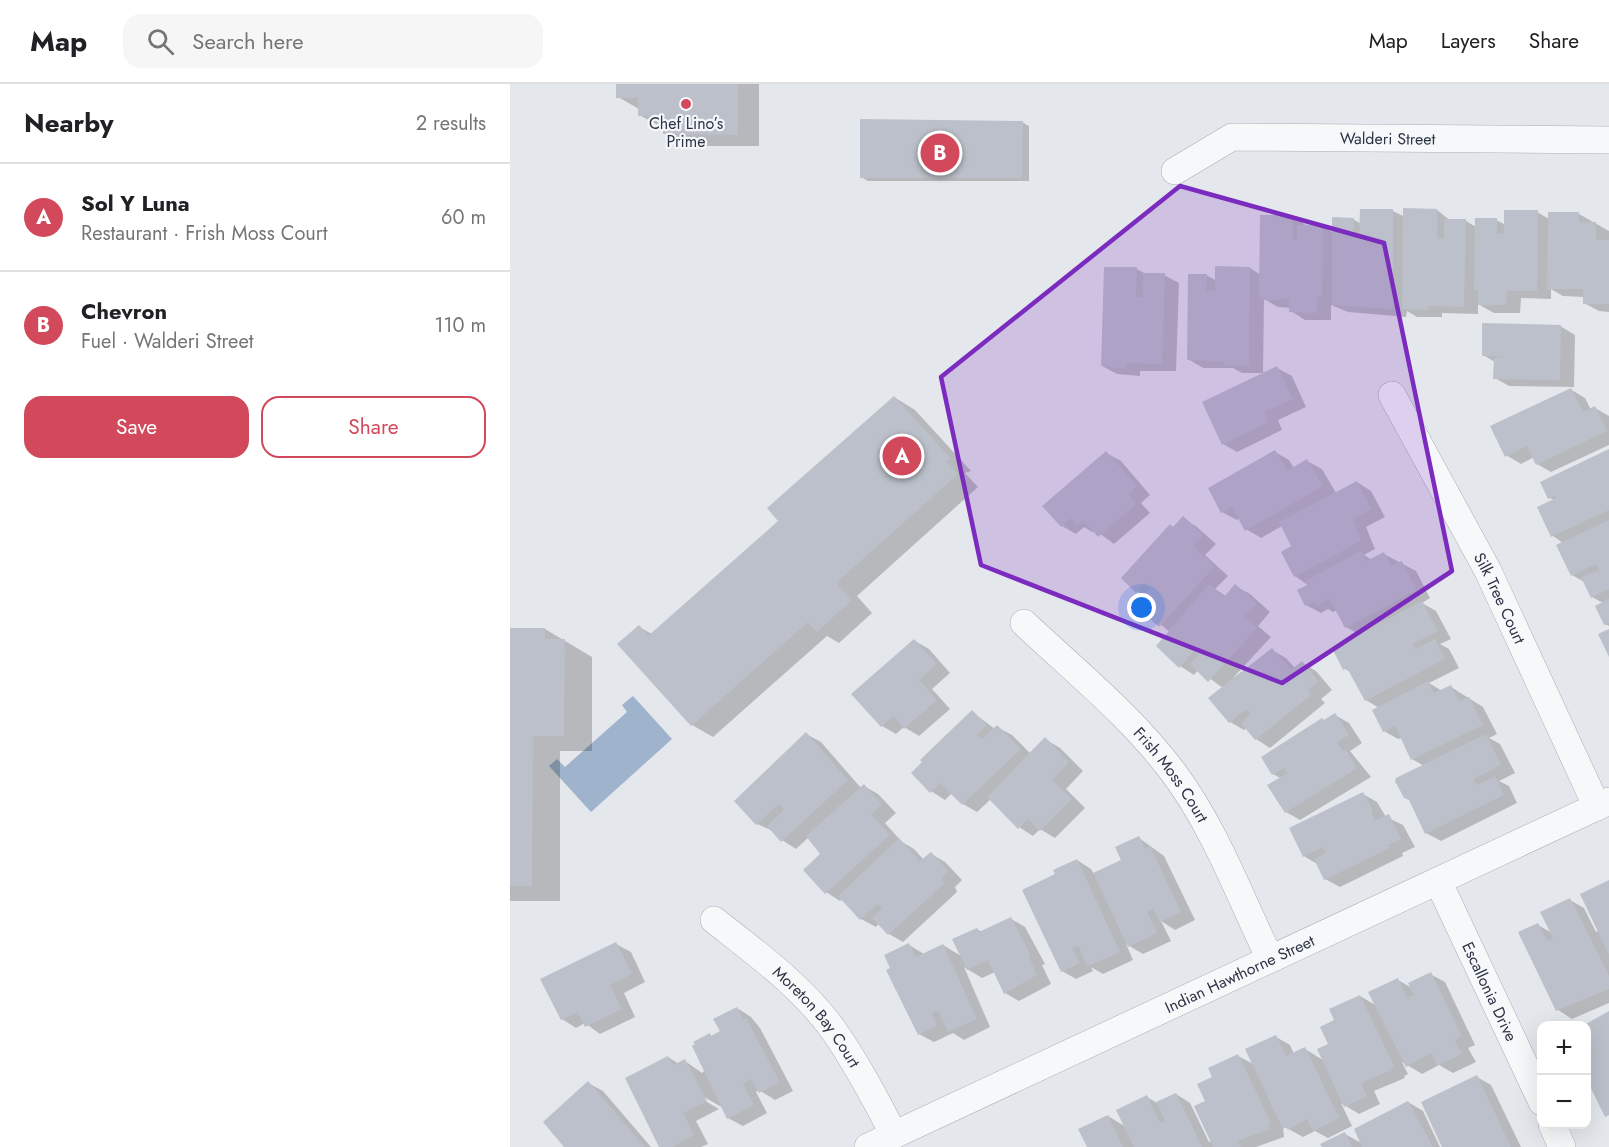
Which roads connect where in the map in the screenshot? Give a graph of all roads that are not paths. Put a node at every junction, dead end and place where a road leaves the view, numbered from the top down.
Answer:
1 (1609, 140) edge
2 (1175, 171) dead end
3 (1392, 395) dead end
4 (1024, 623) dead end
5 (1603, 804) edge
6 (1438, 881) junction
7 (714, 920) dead end
8 (1270, 959) junction
9 (1537, 1091) edge
10 (1554, 1129) edge
11 (894, 1135) junction
12 (868, 1147) edge
13 (1562, 1147) edge

1 - 2 street, Walderi Street
3 - 5 street, Silk Tree Court
4 - 8 street, Frish Moss Court
5 - 6 street, Indian Hawthorne Street
6 - 8 street, Indian Hawthorne Street
6 - 9 street, Escallonia Drive
7 - 11 street, Moreton Bay Court
8 - 11 street, Indian Hawthorne Street
10 - 13 street
11 - 12 street, Indian Hawthorne Street

